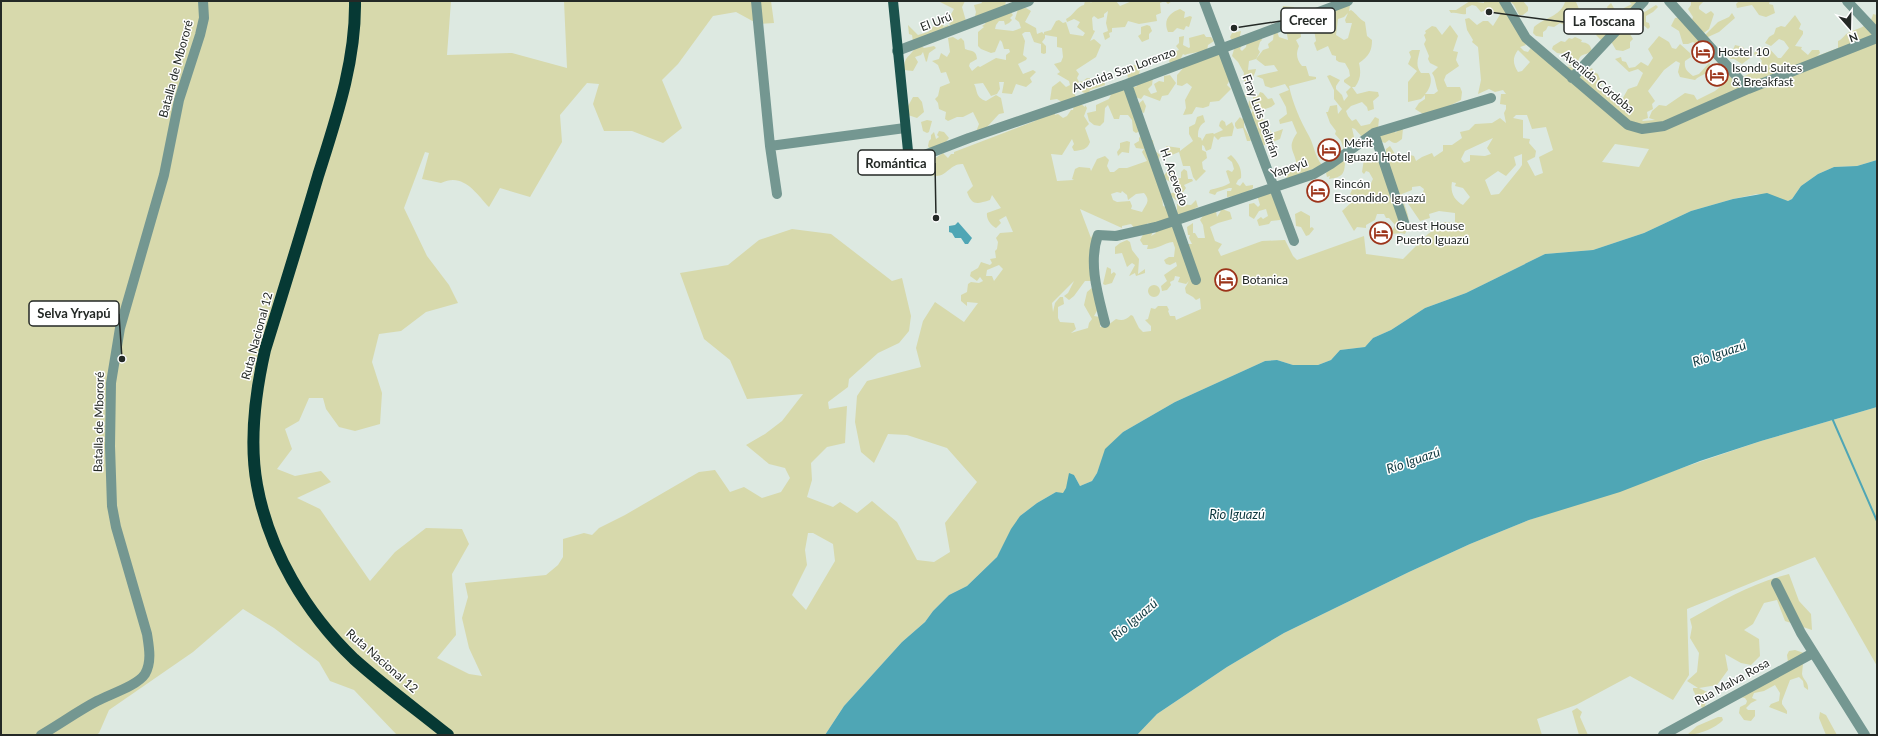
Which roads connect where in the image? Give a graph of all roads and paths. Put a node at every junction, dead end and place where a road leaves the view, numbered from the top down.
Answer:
1 (203, 1) edge
2 (355, 1) edge
3 (756, 1) edge
4 (893, 1) edge
5 (1029, 1) edge
6 (1204, 1) edge
7 (1348, 1) edge
8 (1504, 1) edge
9 (1644, 1) edge
10 (1669, 1) edge
11 (1848, 1) edge
12 (1877, 33) edge
13 (1877, 38) edge
14 (1222, 48) junction
15 (897, 51) junction
16 (1572, 78) junction
17 (1127, 84) junction
18 (1748, 89) junction
19 (1491, 98) dead end
20 (905, 128) junction
21 (1374, 132) junction
22 (770, 146) junction
23 (909, 161) joint
24 (1273, 187) junction
25 (777, 194) dead end
26 (1176, 221) junction
27 (1405, 225) dead end
28 (1294, 241) dead end
29 (1196, 280) dead end
30 (1105, 323) dead end
31 (1776, 583) dead end
32 (1813, 653) junction
33 (41, 735) edge
34 (448, 735) edge
35 (1663, 735) edge
36 (1865, 735) edge

1 - 33 street, Batalla de Mbororé
2 - 34 highway, Ruta Nacional 12
3 - 22 street
4 - 15 main road
5 - 15 street, El Urú
6 - 14 street, Fray Luis Beltrán
7 - 14 street, Avenida San Lorenzo
8 - 16 street, Avenida Córdoba
9 - 16 street
10 - 18 street
11 - 12 street
13 - 18 street, Avenida Córdoba
14 - 17 street, Avenida San Lorenzo
14 - 24 street, Fray Luis Beltrán
15 - 20 main road
16 - 18 street, Avenida Córdoba
17 - 23 street, Avenida San Lorenzo
17 - 26 street, H. Acevedo
19 - 21 street, Yapeyú
20 - 22 street
20 - 23 main road
21 - 24 street, Yapeyú
21 - 27 street
22 - 25 street
24 - 26 street, Yapeyú
24 - 28 street, Fray Luis Beltrán
26 - 29 street, H. Acevedo
26 - 30 street, Yapeyú
31 - 32 street
32 - 35 street, Rua Malva Rosa
32 - 36 street

